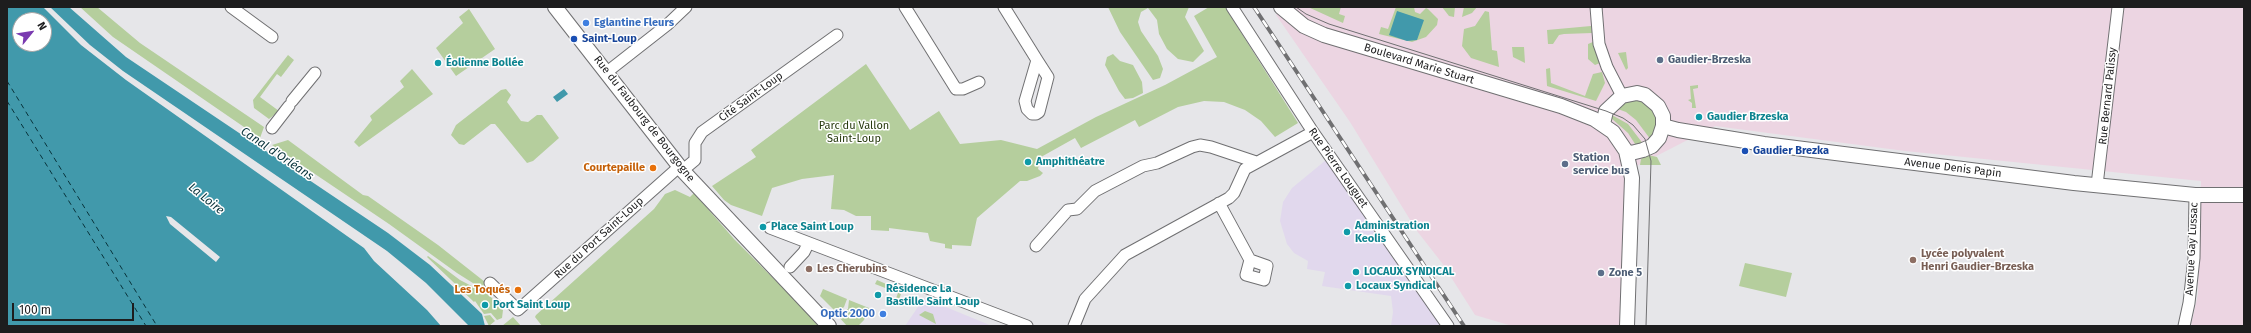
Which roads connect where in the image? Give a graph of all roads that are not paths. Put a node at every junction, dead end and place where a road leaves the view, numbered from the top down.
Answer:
1 (231, 7) edge
2 (555, 7) edge
3 (686, 7) edge
4 (905, 7) edge
5 (1004, 7) edge
6 (1232, 7) edge
7 (1281, 7) edge
8 (1596, 7) edge
9 (2118, 7) edge
10 (837, 35) dead end
11 (272, 37) dead end
12 (1037, 60) dead end
13 (607, 72) junction
14 (315, 73) dead end
15 (979, 82) dead end
16 (1622, 96) junction
17 (1603, 120) junction
18 (1663, 126) junction
19 (272, 128) dead end
20 (1312, 132) junction
21 (1631, 152) junction
22 (1256, 162) junction
23 (681, 168) junction
24 (2097, 186) junction
25 (2195, 195) junction
26 (2244, 195) edge
27 (1219, 203) junction
28 (770, 228) dead end
29 (808, 244) junction
30 (1036, 246) dead end
31 (1250, 260) dead end
32 (790, 266) dead end
33 (490, 283) dead end
34 (1016, 324) edge
35 (829, 326) edge
36 (1027, 326) edge
37 (1074, 326) edge
38 (1448, 326) edge
39 (1627, 326) edge
40 (1632, 326) edge
41 (2184, 326) edge

1 - 11 street
2 - 13 main road, Rue du Faubourg de Bourgogne
3 - 13 street
4 - 15 street
5 - 12 street
6 - 20 street, Rue Pierre Louguet
7 - 17 main road, Boulevard Marie Stuart
8 - 16 street
9 - 24 street, Rue Bernard Palissy
10 - 23 street, Cité Saint-Loup
13 - 23 main road, Rue du Faubourg de Bourgogne
14 - 19 street
16 - 17 main road
16 - 18 main road
17 - 21 main road, Boulevard Marie Stuart
18 - 21 main road
18 - 24 main road, Avenue Denis Papin
20 - 22 street
20 - 38 street, Rue Pierre Louguet
21 - 39 main road
21 - 40 main road
22 - 27 street
22 - 30 street
23 - 33 street, Rue du Port Saint-Loup
23 - 35 main road, Rue du Faubourg de Bourgogne
24 - 25 main road, Avenue Denis Papin
25 - 26 main road, Avenue Denis Papin
25 - 41 street, Avenue Gay Lussac
27 - 31 street
27 - 37 street
28 - 29 street
29 - 32 street
29 - 34 street
34 - 36 street

